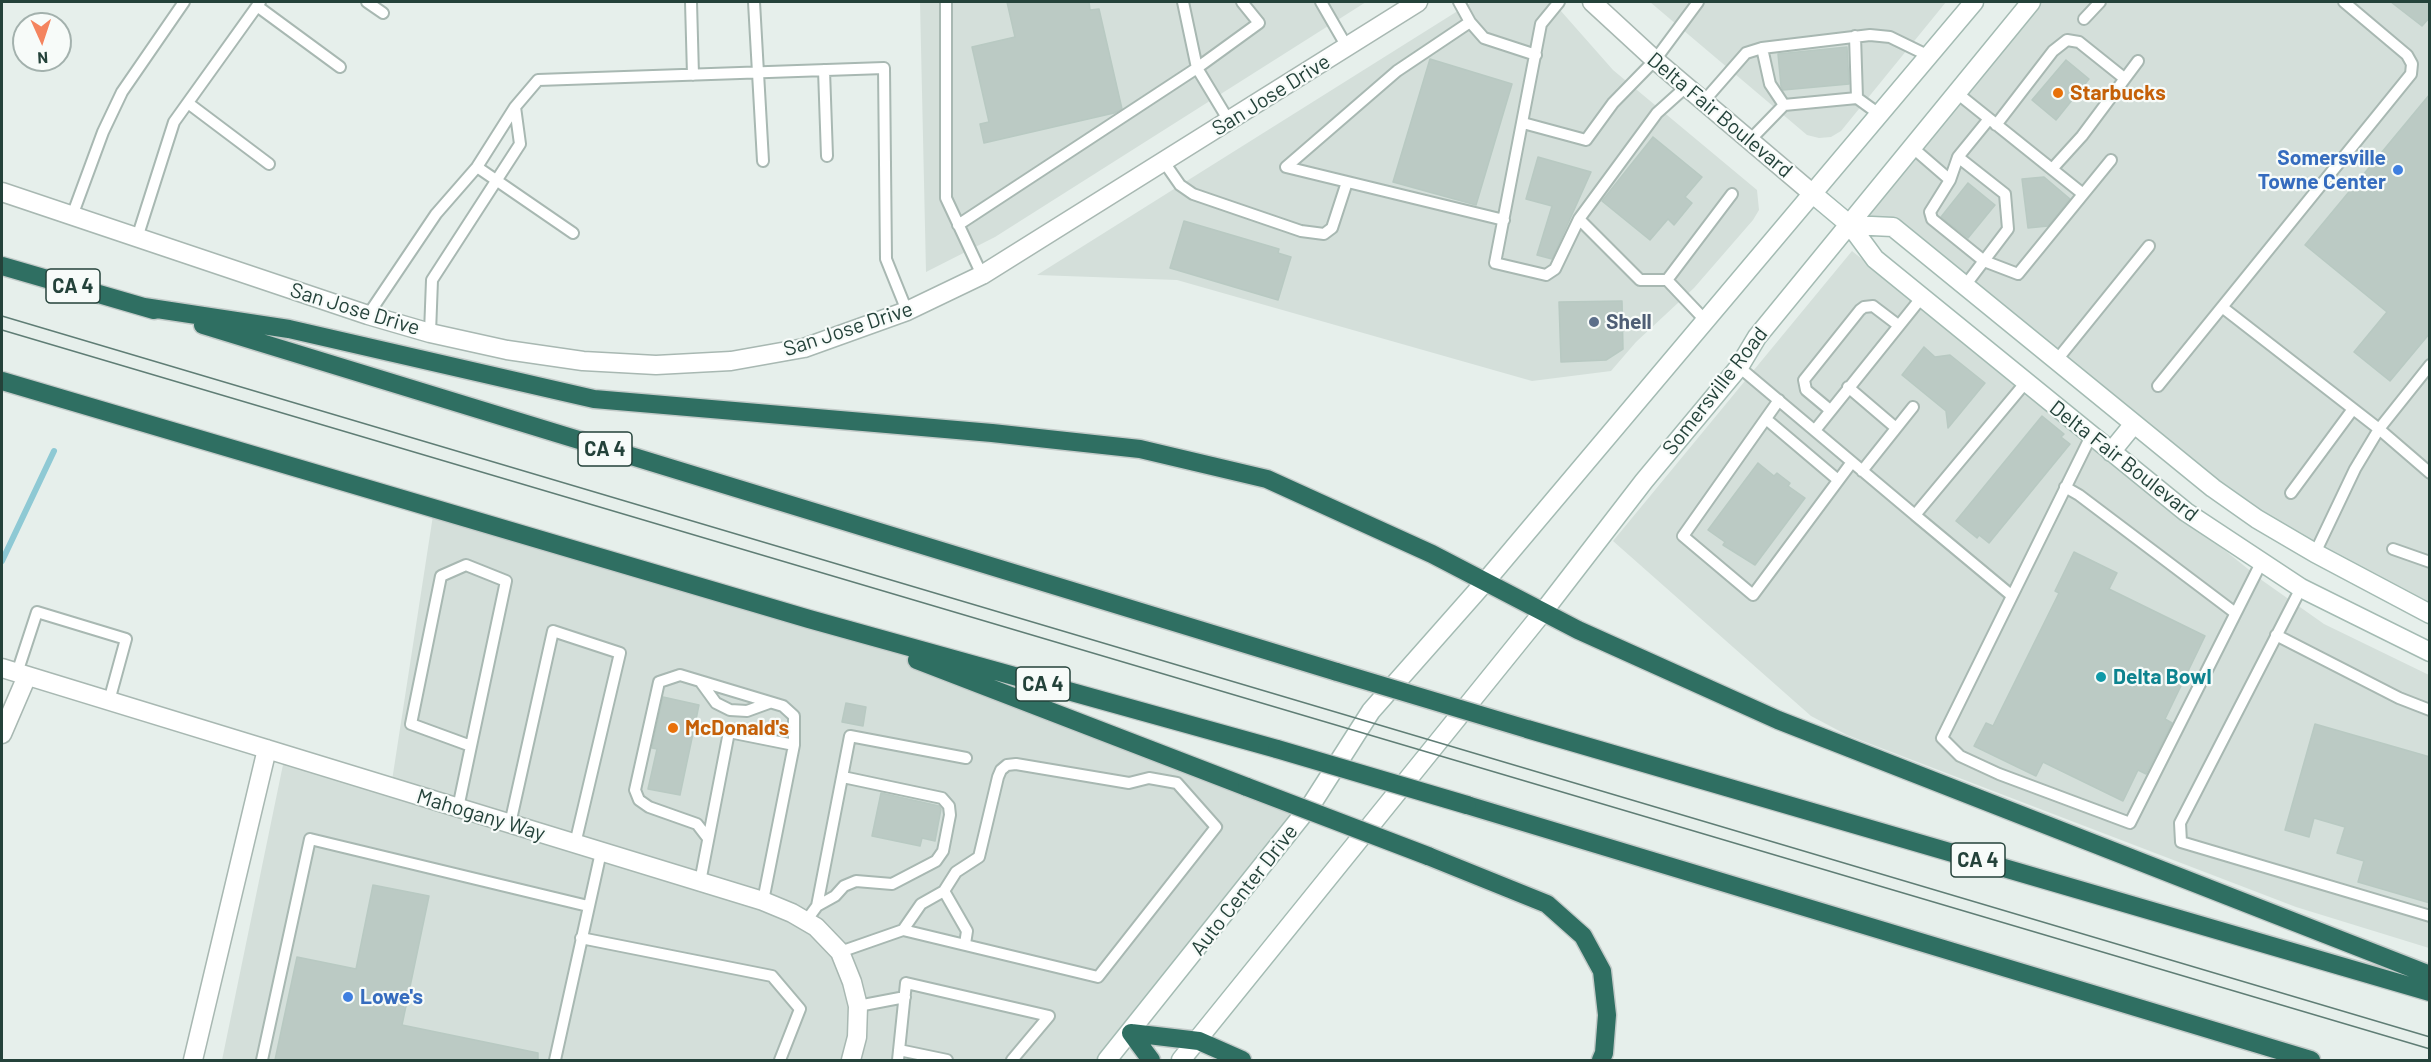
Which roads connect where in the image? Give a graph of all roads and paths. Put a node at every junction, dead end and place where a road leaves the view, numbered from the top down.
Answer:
1 (184, 2) edge
2 (367, 2) edge
3 (691, 2) edge
4 (754, 2) edge
5 (946, 2) edge
6 (1183, 2) edge
7 (1242, 2) edge
8 (1321, 2) edge
9 (1418, 2) edge
10 (1459, 2) edge
11 (1559, 2) edge
12 (1592, 2) edge
13 (1698, 2) edge
14 (1974, 2) edge
15 (2031, 2) edge
16 (2100, 2) edge
17 (2344, 2) edge
18 (258, 4) edge
19 (383, 13) dead end
20 (2084, 19) dead end
21 (1470, 22) junction
22 (1855, 36) junction
23 (1347, 46) junction
24 (1762, 48) junction
25 (1536, 55) junction
26 (1929, 56) junction
27 (1654, 60) junction
28 (2138, 62) dead end
29 (340, 67) dead end
30 (1197, 68) junction
31 (824, 70) junction
32 (758, 73) junction
33 (693, 75) junction
34 (2124, 78) junction
35 (1687, 86) junction
36 (1957, 93) junction
37 (1857, 98) junction
38 (1704, 101) junction
39 (188, 103) junction
40 (1784, 105) junction
41 (514, 107) junction
42 (1879, 114) junction
43 (1229, 122) junction
44 (1992, 122) junction
45 (1523, 123) junction
46 (1750, 140) junction
47 (1913, 148) junction
48 (827, 156) dead end
49 (1958, 157) junction
50 (2110, 160) dead end
51 (763, 162) dead end
52 (1164, 162) junction
53 (269, 164) dead end
54 (477, 167) junction
55 (2052, 169) junction
56 (1950, 180) junction
57 (497, 181) junction
58 (1347, 182) junction
59 (2, 192) edge
60 (1732, 194) dead end
61 (1813, 194) junction
62 (2083, 194) junction
63 (72, 216) junction
64 (1579, 219) junction
65 (1504, 220) junction
66 (958, 225) junction
67 (1850, 225) junction
68 (573, 232) dead end
69 (137, 238) junction
70 (2149, 246) dead end
71 (1984, 261) junction
72 (2, 266) edge
73 (982, 275) junction
74 (1667, 280) junction
75 (1964, 287) junction
76 (1922, 297) junction
77 (144, 307) junction
78 (2222, 307) junction
79 (907, 311) junction
80 (368, 315) junction
81 (1704, 319) junction
82 (1898, 326) junction
83 (430, 333) junction
84 (2056, 362) junction
85 (2430, 365) edge
86 (1739, 367) junction
87 (2, 381) edge
88 (2026, 382) junction
89 (2158, 386) dead end
90 (1848, 387) junction
91 (1779, 400) junction
92 (1914, 407) dead end
93 (2353, 409) junction
94 (1830, 410) junction
95 (1766, 419) junction
96 (2133, 425) junction
97 (1896, 428) junction
98 (1816, 429) junction
99 (2379, 429) junction
100 (2091, 436) junction
101 (2111, 452) junction
102 (1852, 462) junction
103 (1862, 471) junction
104 (2430, 474) edge
105 (1838, 480) junction
106 (2065, 487) junction
107 (2291, 493) dead end
108 (1915, 515) junction
109 (2393, 549) dead end
110 (2315, 553) junction
111 (2430, 562) edge
112 (2261, 563) junction
113 (1485, 582) junction
114 (2301, 588) junction
115 (2011, 595) junction
116 (1543, 612) junction
117 (2234, 612) junction
118 (2430, 614) edge
119 (808, 619) junction
120 (2276, 635) junction
121 (2430, 652) edge
122 (15, 672) edge
123 (700, 681) junction
124 (109, 701) junction
125 (769, 703) junction
126 (2430, 710) edge
127 (2, 734) edge
128 (794, 745) junction
129 (471, 746) junction
130 (267, 749) junction
131 (966, 758) dead end
132 (843, 777) junction
133 (458, 808) junction
134 (510, 824) junction
135 (707, 837) junction
136 (575, 844) junction
137 (601, 852) junction
138 (700, 882) junction
139 (944, 891) junction
140 (763, 901) junction
141 (588, 906) junction
142 (817, 906) junction
143 (2430, 916) edge
144 (806, 921) junction
145 (903, 930) junction
146 (581, 938) junction
147 (965, 945) junction
148 (840, 952) junction
149 (2430, 975) edge
150 (2430, 992) edge
151 (905, 997) junction
152 (858, 1006) junction
153 (1131, 1034) junction
154 (1199, 1041) junction
155 (899, 1055) edge
156 (193, 1060) edge
157 (262, 1060) edge
158 (555, 1060) edge
159 (780, 1060) edge
160 (851, 1060) edge
161 (947, 1060) edge
162 (1012, 1060) edge
163 (1107, 1060) edge
164 (1151, 1060) edge
165 (1181, 1060) edge
166 (1242, 1060) edge
167 (1601, 1060) edge
168 (2311, 1060) edge

1 - 63 lane
2 - 19 lane
3 - 33 lane
4 - 32 lane
5 - 66 lane
6 - 30 lane
7 - 30 lane
8 - 23 lane
9 - 23 main road, San Jose Drive
10 - 21 lane
11 - 25 lane
12 - 27 main road, Delta Fair Boulevard
13 - 27 lane
14 - 26 main road
15 - 36 main road, Somersville Road
16 - 20 lane
17 - 78 lane
18 - 29 lane
18 - 39 lane
21 - 25 lane
21 - 58 lane
22 - 24 lane
22 - 26 lane
22 - 37 lane
23 - 43 main road, San Jose Drive
24 - 38 lane
24 - 40 lane
25 - 45 lane
26 - 42 main road
27 - 35 main road, Delta Fair Boulevard
27 - 45 lane
28 - 34 lane
30 - 43 lane
30 - 66 lane
31 - 32 lane
31 - 48 lane
31 - 79 lane
32 - 33 lane
32 - 51 lane
33 - 41 lane
34 - 44 lane
34 - 55 lane
35 - 38 main road, Delta Fair Boulevard
35 - 64 lane
36 - 44 lane
36 - 47 main road, Somersville Road
37 - 40 lane
37 - 42 lane
38 - 46 main road, Delta Fair Boulevard
39 - 53 lane
39 - 69 lane
40 - 46 lane
41 - 54 lane
41 - 57 lane
42 - 61 main road
43 - 52 main road, San Jose Drive
44 - 49 lane
44 - 55 lane
45 - 65 lane
46 - 61 main road, Delta Fair Boulevard
47 - 56 lane
47 - 67 main road, Somersville Road
49 - 56 lane
49 - 71 lane
50 - 62 lane
52 - 58 lane
52 - 73 main road, San Jose Drive
54 - 57 lane
54 - 80 lane
55 - 62 lane
56 - 71 lane
57 - 68 lane
57 - 83 lane
58 - 65 lane
59 - 63 main road, San Jose Drive
60 - 74 lane
61 - 67 main road, Delta Fair Boulevard
61 - 81 main road
62 - 71 lane
63 - 69 main road, San Jose Drive
64 - 65 lane
64 - 74 lane
66 - 73 lane
67 - 75 main road, Delta Fair Boulevard
67 - 76 main road, Delta Fair Boulevard
67 - 86 main road, Somersville Road
69 - 80 main road, San Jose Drive
70 - 84 lane
71 - 75 lane
72 - 77 highway, CA 4
73 - 79 main road, San Jose Drive
74 - 81 lane
75 - 84 main road, Delta Fair Boulevard
76 - 82 lane
76 - 88 main road, Delta Fair Boulevard
77 - 113 highway
77 - 150 highway, CA 4, bridge
78 - 89 lane
78 - 93 lane
79 - 83 main road, San Jose Drive
80 - 83 main road, San Jose Drive
81 - 113 main road
82 - 90 lane
82 - 94 lane
84 - 96 main road, Delta Fair Boulevard
85 - 99 lane
86 - 91 lane
86 - 116 main road, Somersville Road
87 - 119 highway, CA 4
88 - 100 main road, Delta Fair Boulevard
88 - 108 lane
90 - 94 lane
90 - 97 lane
91 - 95 lane
91 - 98 lane
92 - 97 lane
93 - 99 lane
93 - 107 lane
94 - 98 lane
95 - 105 lane
95 - 105 lane
96 - 101 main road
96 - 110 main road, Delta Fair Boulevard
97 - 103 lane
98 - 102 lane
99 - 104 lane
99 - 110 lane
100 - 101 main road, Delta Fair Boulevard
100 - 106 lane
101 - 112 main road, Delta Fair Boulevard
102 - 103 lane
102 - 105 lane
103 - 108 lane
106 - 115 lane
106 - 117 lane
108 - 115 lane
109 - 111 lane
110 - 118 main road, Delta Fair Boulevard
112 - 114 main road, Delta Fair Boulevard
112 - 117 lane
113 - 116 highway
113 - 153 main road, Auto Center Drive
114 - 120 lane
114 - 121 main road, Delta Fair Boulevard
115 - 117 lane
116 - 149 highway
116 - 154 main road, Somersville Road
119 - 167 highway, bridge
119 - 168 highway, CA 4, bridge
120 - 126 lane
120 - 143 lane
122 - 124 main road, Mahogany Way
122 - 124 lane
122 - 127 main road
123 - 125 lane
123 - 125 lane
123 - 135 lane
124 - 130 main road, Mahogany Way
125 - 128 lane
128 - 135 lane
128 - 140 lane
129 - 129 lane
129 - 133 lane
130 - 133 main road, Mahogany Way
130 - 156 main road
131 - 132 lane
132 - 142 lane
132 - 142 lane
133 - 134 main road, Mahogany Way
134 - 136 main road, Mahogany Way
134 - 136 lane
135 - 138 lane
136 - 137 main road, Mahogany Way
137 - 138 main road, Mahogany Way
137 - 141 lane
138 - 140 main road, Mahogany Way
139 - 145 lane
139 - 147 lane
139 - 147 lane
140 - 144 main road, Mahogany Way
141 - 146 lane
141 - 157 lane
142 - 144 lane
144 - 148 main road, Mahogany Way
145 - 147 lane
145 - 148 lane
146 - 158 lane
146 - 159 lane
148 - 152 main road, Mahogany Way
151 - 152 lane
151 - 155 lane
151 - 162 lane
152 - 160 main road, Mahogany Way
153 - 154 highway
153 - 163 main road, Auto Center Drive
153 - 164 highway
154 - 165 main road
154 - 166 highway
155 - 161 lane

